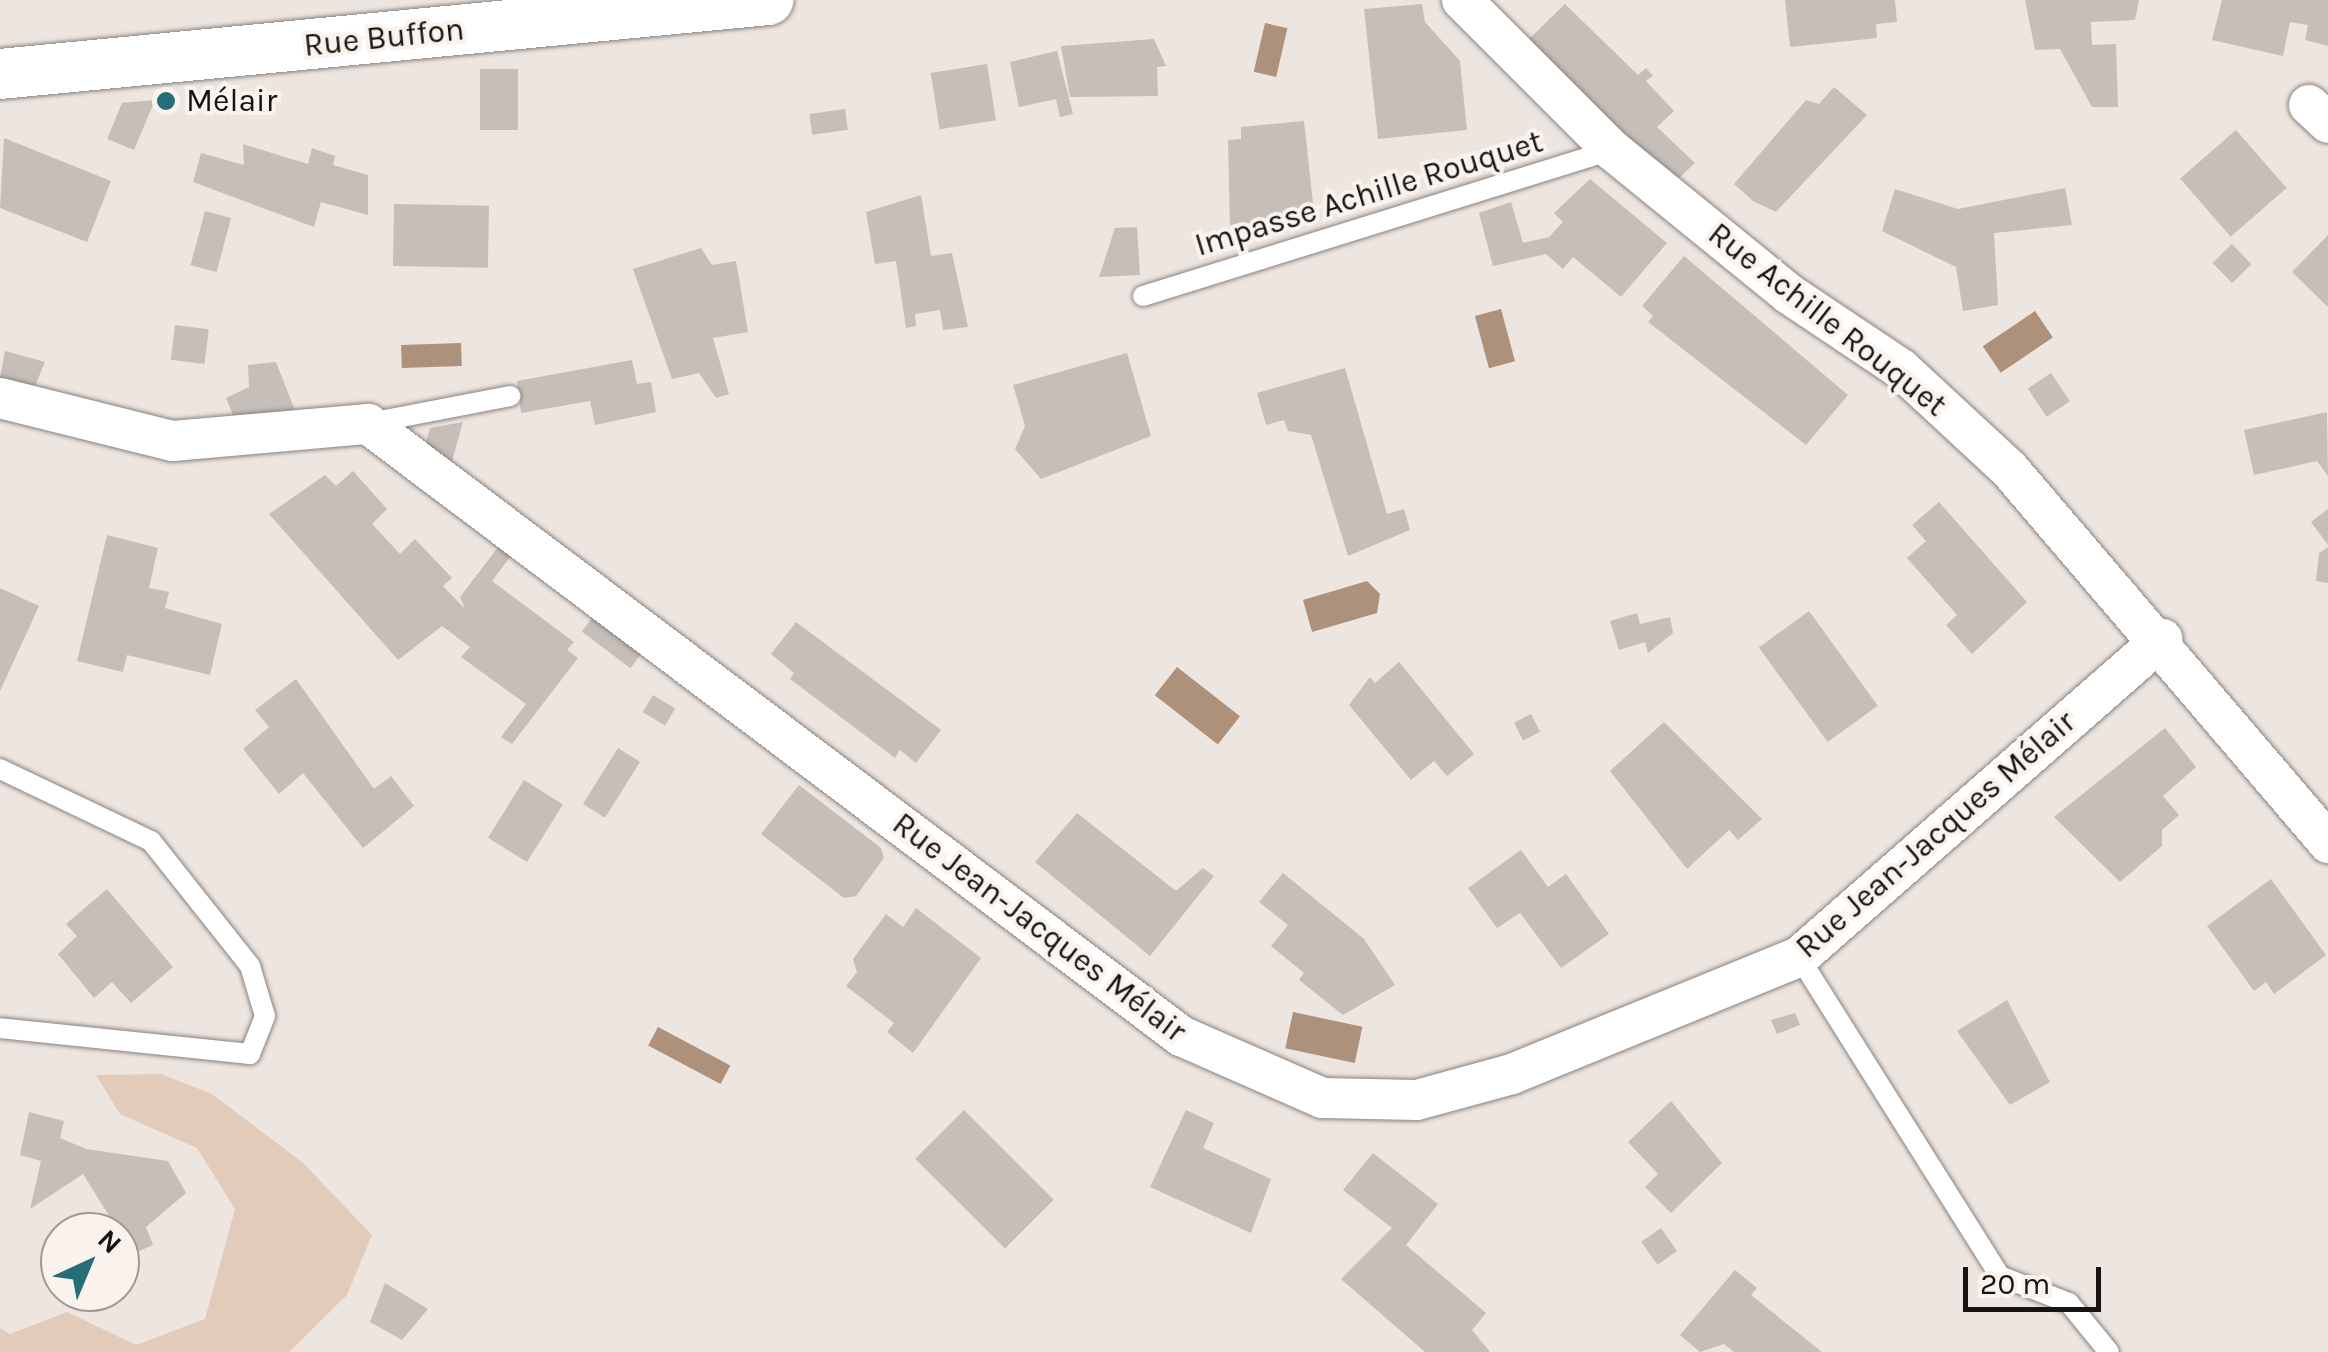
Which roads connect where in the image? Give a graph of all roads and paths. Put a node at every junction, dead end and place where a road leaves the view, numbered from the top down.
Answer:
1 (768, 0) edge
2 (1462, 0) edge
3 (510, 12) edge
4 (0, 74) edge
5 (1612, 150) junction
6 (1144, 296) dead end
7 (510, 396) dead end
8 (0, 398) edge
9 (368, 424) junction
10 (2162, 639) junction
11 (0, 768) edge
12 (2328, 844) edge
13 (1799, 957) junction
14 (0, 1028) edge
15 (2108, 1352) edge

1 - 3 street, Rue Buffon
2 - 5 street, Rue Achille Rouquet
3 - 4 street, Rue Buffon
5 - 6 lane, Impasse Achille Rouquet
5 - 10 street, Rue Achille Rouquet
7 - 9 lane
8 - 9 street
9 - 13 street, Rue Jean-Jacques Mélair
10 - 12 street, Rue Achille Rouquet
10 - 13 street, Rue Jean-Jacques Mélair
11 - 14 lane
13 - 15 lane

